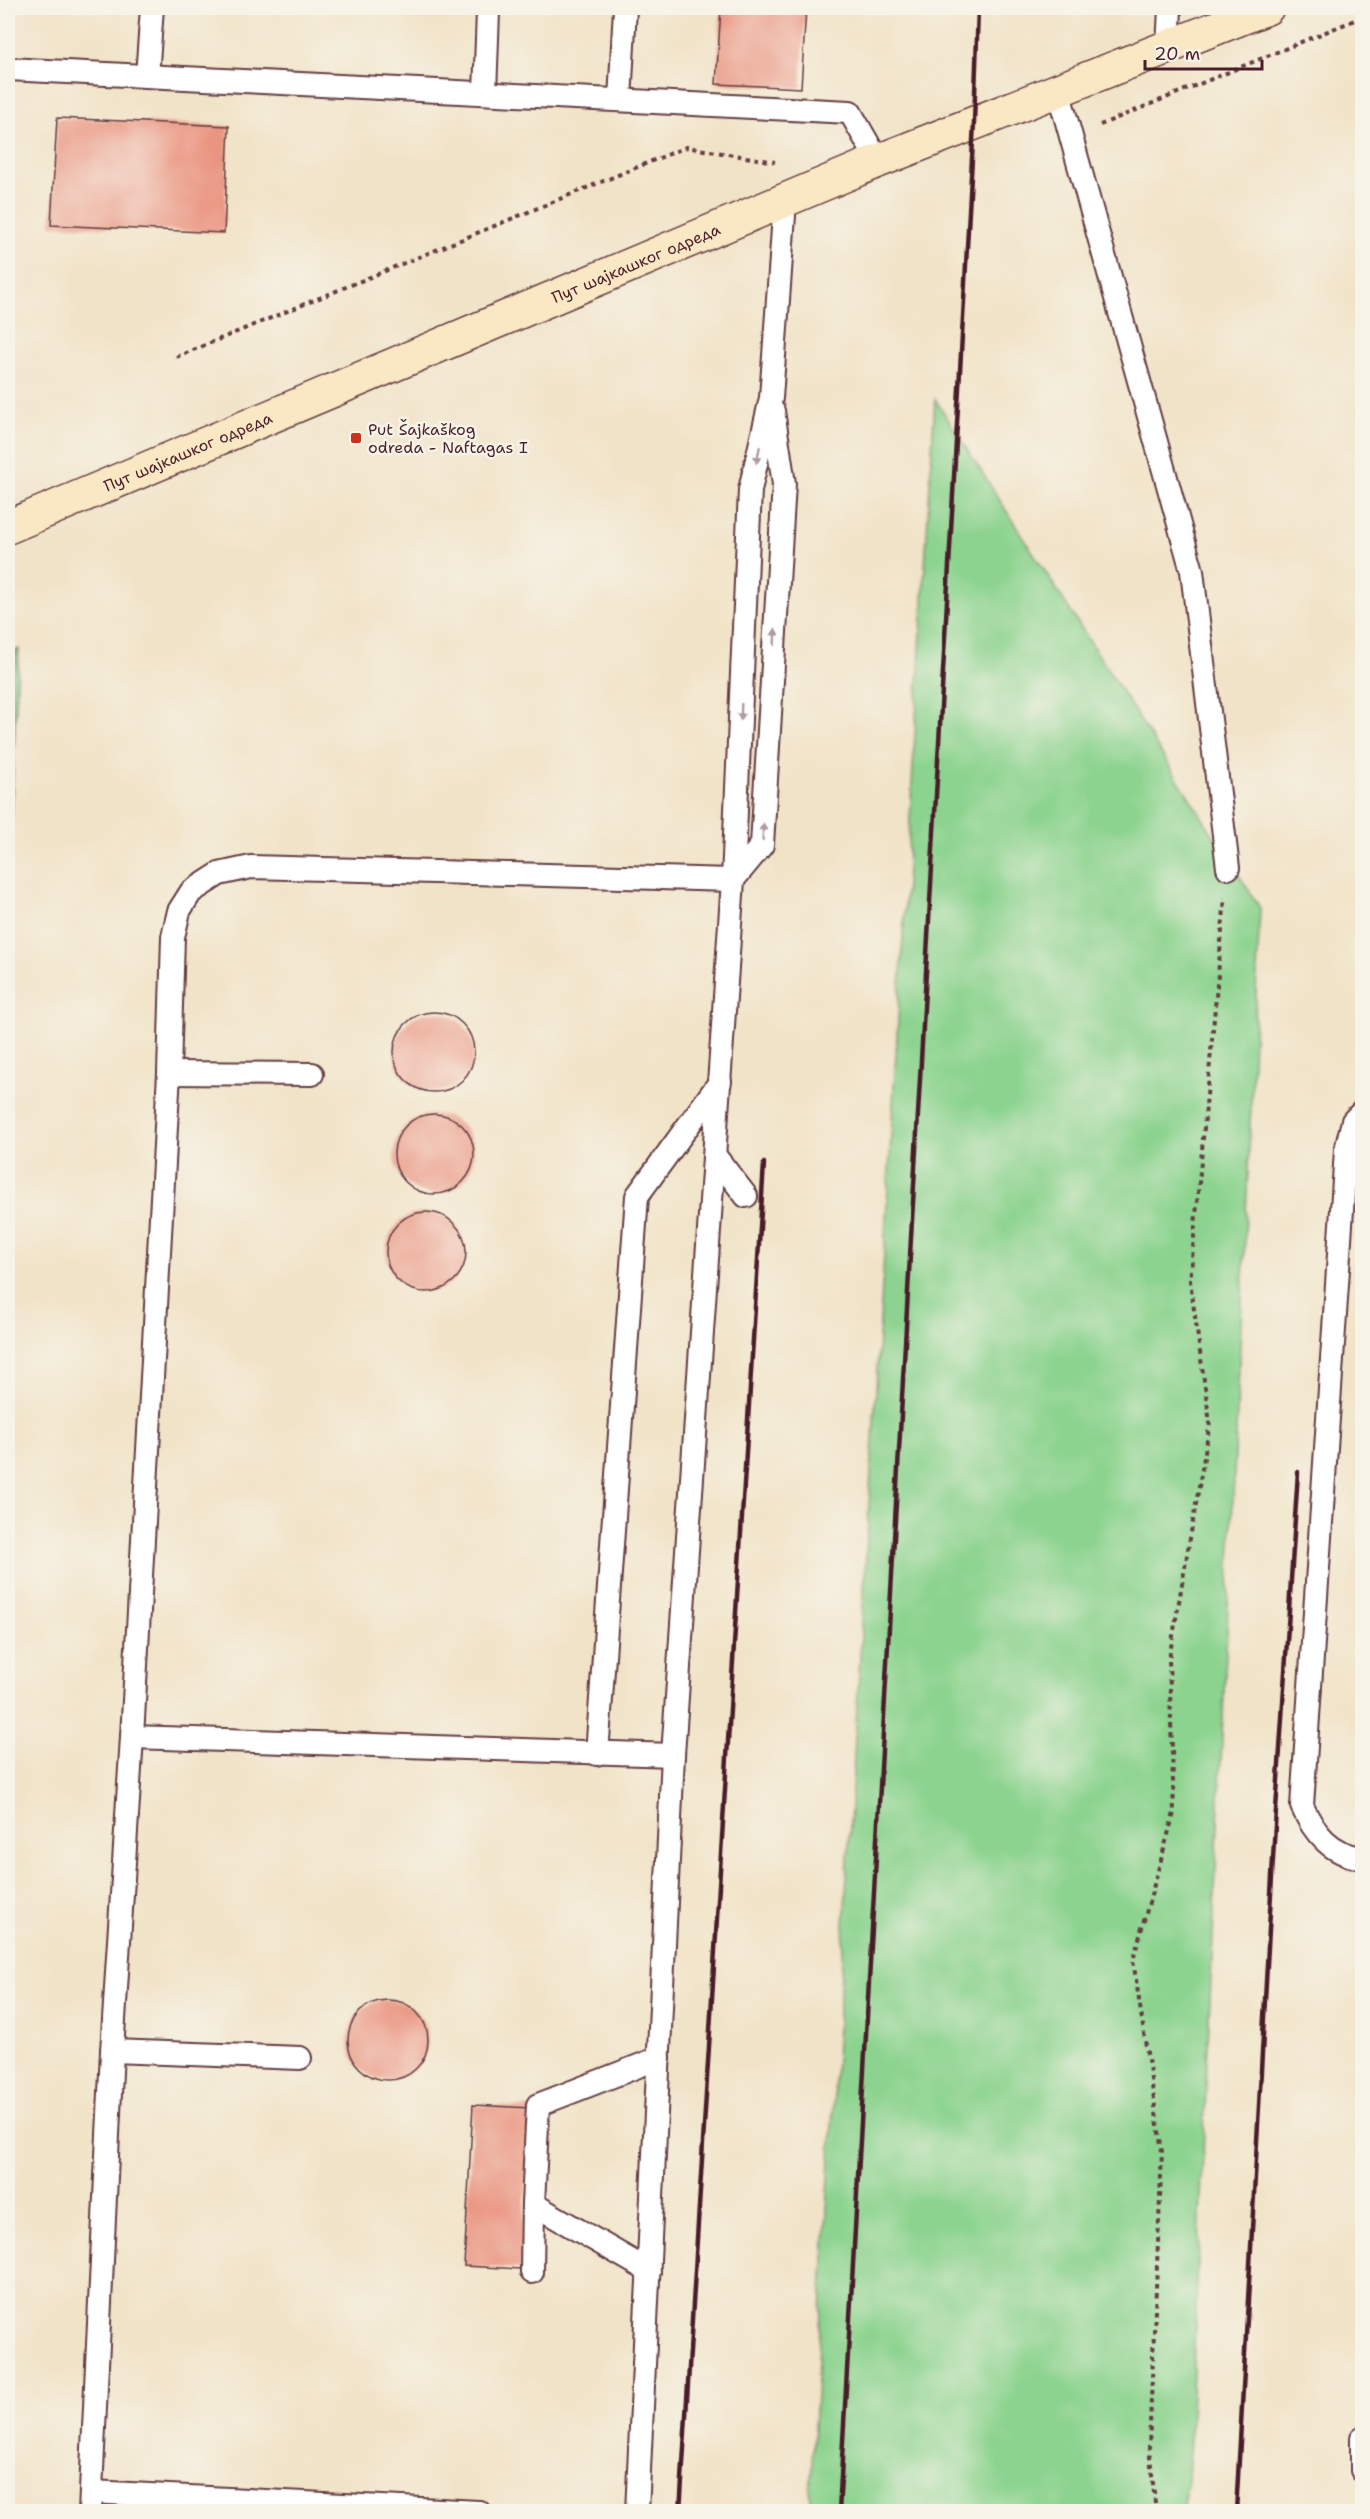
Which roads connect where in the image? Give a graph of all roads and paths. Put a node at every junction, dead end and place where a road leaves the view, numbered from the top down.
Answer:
1 (152, 8) edge
2 (625, 8) edge
3 (1170, 8) edge
4 (1267, 8) edge
5 (488, 12) dead end
6 (1362, 17) edge
7 (1168, 48) junction
8 (8, 69) edge
9 (147, 76) junction
10 (1058, 90) junction
11 (485, 93) junction
12 (620, 100) junction
13 (1071, 137) junction
14 (783, 159) dead end
15 (878, 161) junction
16 (785, 201) junction
17 (176, 357) dead end
18 (771, 398) junction
19 (8, 527) edge
20 (1228, 868) joint
21 (733, 880) junction
22 (169, 1073) junction
23 (312, 1074) dead end
24 (720, 1082) junction
25 (1362, 1112) edge
26 (714, 1156) junction
27 (746, 1196) dead end
28 (132, 1737) junction
29 (597, 1754) junction
30 (674, 1755) junction
31 (1362, 1858) edge
32 (112, 2051) junction
33 (300, 2058) dead end
34 (659, 2058) junction
35 (533, 2204) junction
36 (649, 2271) junction
37 (532, 2272) dead end
38 (1362, 2438) edge
39 (1362, 2470) edge
40 (91, 2502) edge
41 (479, 2511) edge
42 (637, 2511) edge
43 (1156, 2511) edge

1 - 9 lane
2 - 12 lane
3 - 7 lane
4 - 7 street, Пут шајкашког одреда
5 - 11 lane
6 - 13 path
7 - 10 street, Пут шајкашког одреда
8 - 9 lane
9 - 11 lane
10 - 13 lane
10 - 15 street, Пут шајкашког одреда
11 - 12 lane
12 - 15 lane
13 - 20 lane
14 - 17 path
15 - 16 street, Пут шајкашког одреда
16 - 18 lane
16 - 19 street, Пут шајкашког одреда
18 -> 21 lane
21 -> 18 lane
20 - 43 path
21 - 22 lane
21 - 24 lane
22 - 23 lane
22 - 28 lane
24 - 26 lane
24 - 29 lane
25 - 31 lane
26 - 27 lane
26 - 30 lane
28 - 29 lane
28 - 32 lane
29 - 30 lane
30 - 34 lane
32 - 33 lane
32 - 40 lane
34 - 35 lane
34 - 36 lane
35 - 36 lane
35 - 37 lane
36 - 42 lane
38 - 39 lane
40 - 41 lane

